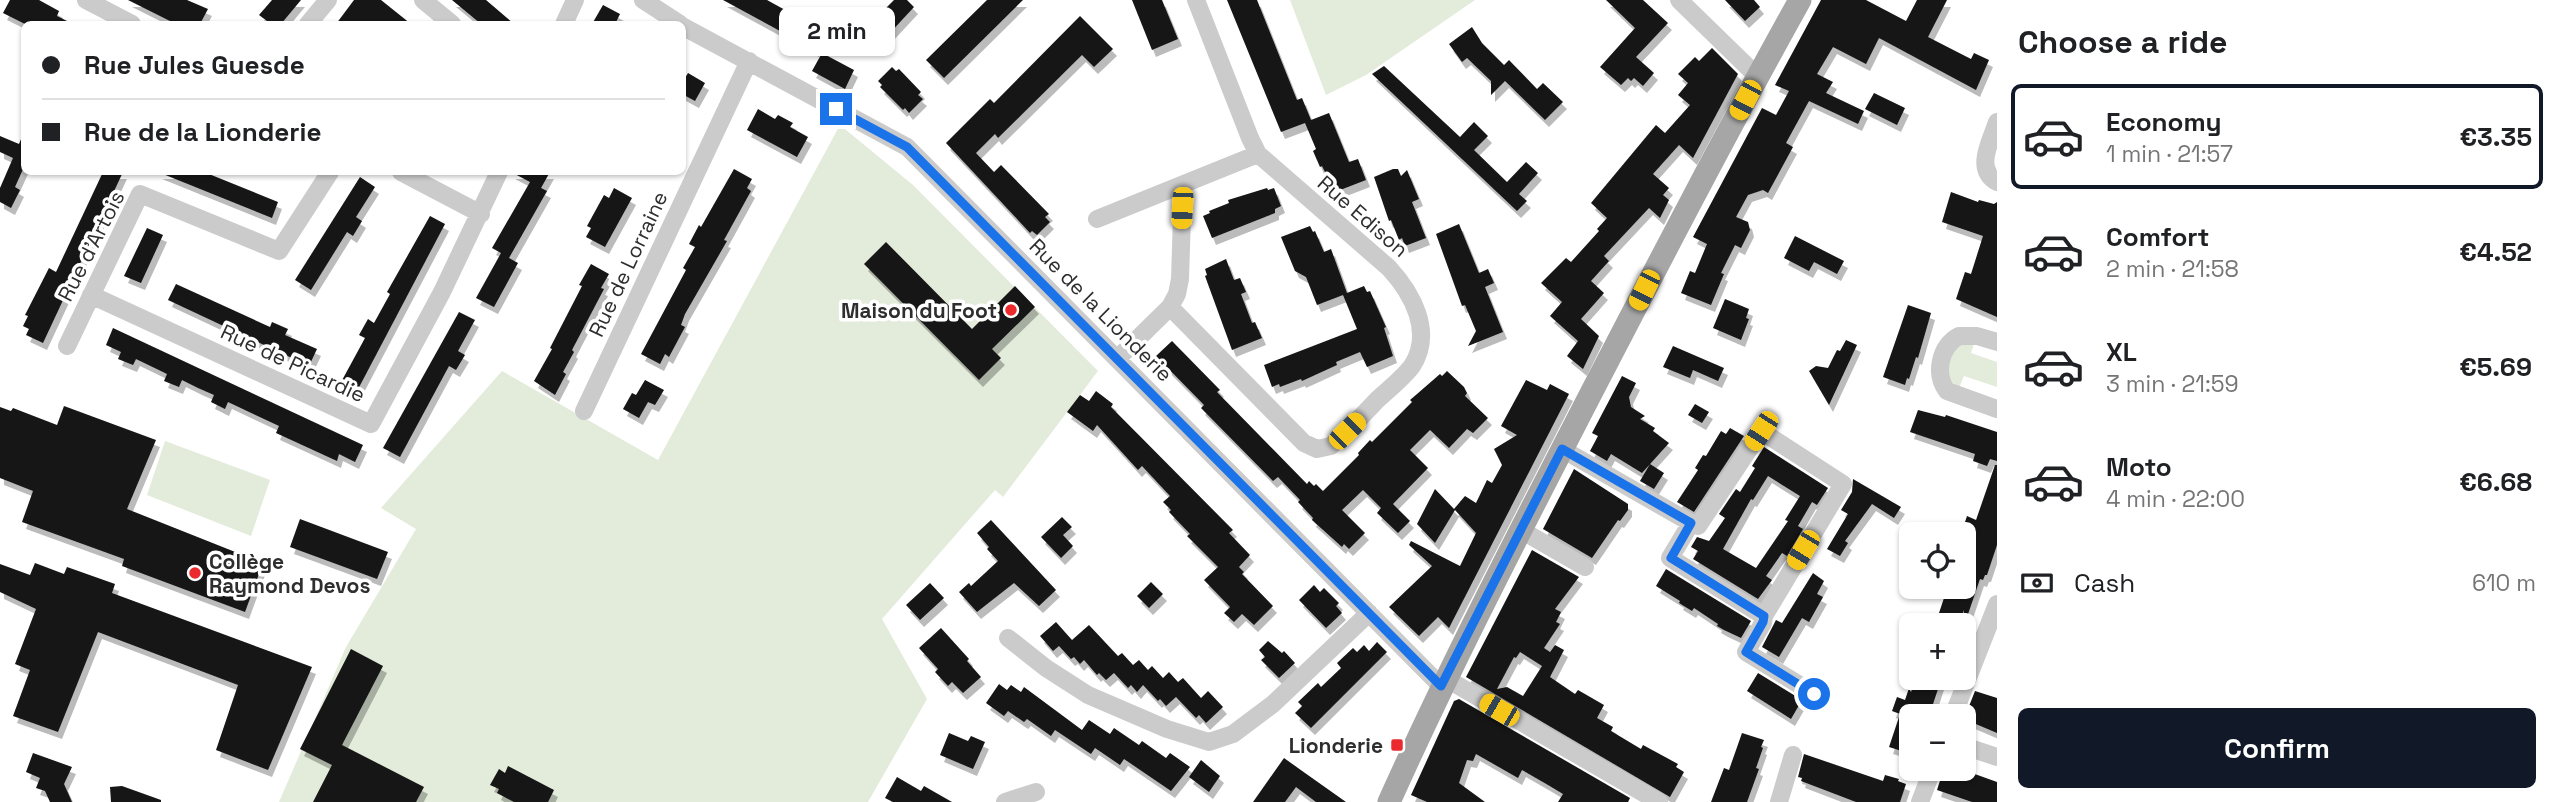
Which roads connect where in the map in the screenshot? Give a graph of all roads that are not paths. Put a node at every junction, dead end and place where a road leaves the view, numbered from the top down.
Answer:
1 (86, 0) edge
2 (328, 0) edge
3 (423, 0) edge
4 (575, 0) edge
5 (643, 0) edge
6 (1196, 0) edge
7 (1679, 0) edge
8 (1800, 0) edge
9 (126, 21) edge
10 (310, 21) edge
11 (448, 21) edge
12 (565, 21) edge
13 (675, 21) edge
14 (686, 28) edge
15 (749, 61) junction
16 (1758, 76) junction
17 (1997, 122) edge
18 (1258, 154) junction
19 (328, 175) edge
20 (407, 175) edge
21 (498, 175) edge
22 (1997, 182) edge
23 (1183, 185) junction
24 (481, 214) junction
25 (1097, 219) dead end
26 (91, 295) junction
27 (1170, 307) junction
28 (1997, 342) edge
29 (67, 346) dead end
30 (1118, 358) junction
31 (1997, 409) edge
32 (584, 411) dead end
33 (1562, 449) junction
34 (1691, 523) junction
35 (1521, 530) junction
36 (1585, 566) dead end
37 (1997, 604) edge
38 (1369, 613) junction
39 (1764, 616) junction
40 (1008, 638) dead end
41 (1443, 682) junction
42 (1814, 694) dead end
43 (1958, 704) edge
44 (1976, 751) edge
45 (1793, 755) dead end
46 (1997, 757) edge
47 (1928, 781) edge
48 (1036, 792) dead end
49 (1005, 802) edge
50 (1389, 802) edge
51 (1659, 802) edge
52 (1779, 802) edge
53 (1920, 802) edge

1 - 9 street
2 - 10 street
3 - 11 street
4 - 12 street
5 - 13 street, Rue de la Lionderie
6 - 18 street, Rue Edison
7 - 16 street
8 - 16 main road
14 - 15 street, Rue de la Lionderie
15 - 30 street, Rue de la Lionderie
15 - 32 street, Rue de Lorraine
16 - 33 main road
17 - 22 street
18 - 23 street
18 - 27 street, Rue Edison
19 - 26 street, Rue d'Artois
20 - 24 street
21 - 24 street, Rue de Picardie
23 - 25 street
23 - 27 street
24 - 26 street, Rue de Picardie
26 - 29 street, Rue d'Artois
27 - 30 street
28 - 31 street
30 - 38 street, Rue de la Lionderie
33 - 34 street
33 - 35 main road
34 - 39 street
34 - 39 street
35 - 36 street
35 - 41 main road
37 - 43 street
38 - 40 street
38 - 41 street, Rue de la Lionderie
39 - 42 street
41 - 50 main road
41 - 51 street, Rue de la Lionderie
44 - 46 street
45 - 52 street
47 - 53 street
48 - 49 street

